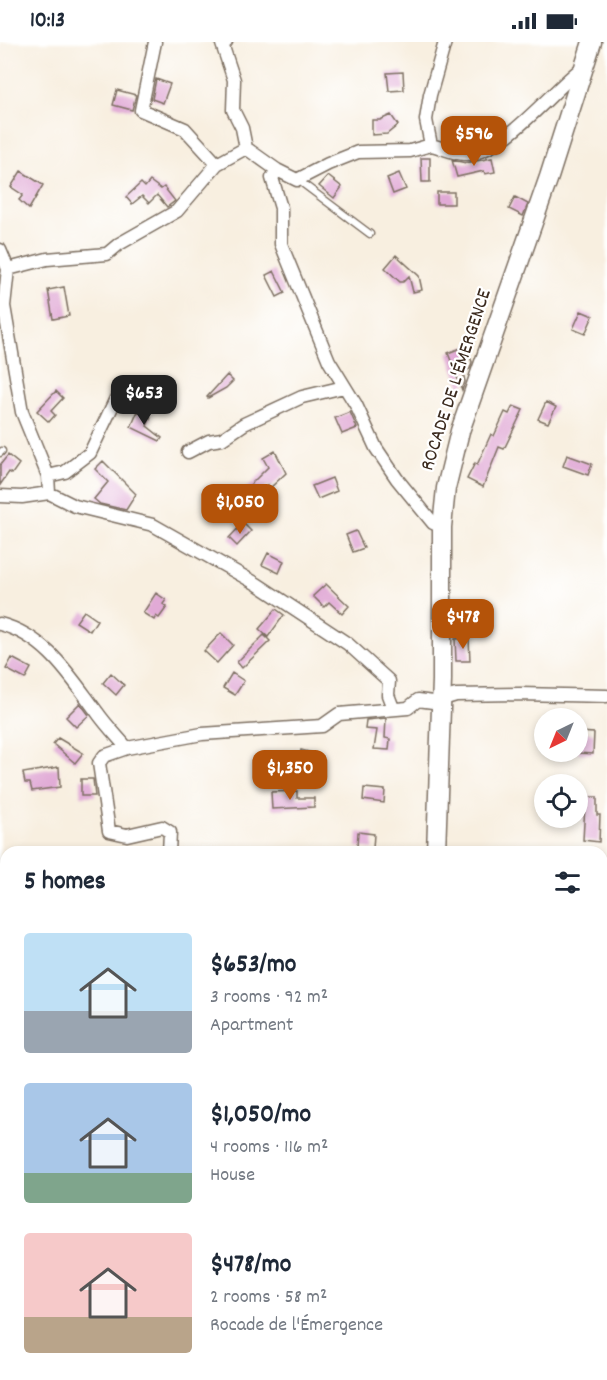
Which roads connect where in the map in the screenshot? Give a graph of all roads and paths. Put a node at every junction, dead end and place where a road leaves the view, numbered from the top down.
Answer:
1 (155, 42) edge
2 (445, 42) edge
3 (591, 42) edge
4 (223, 43) edge
5 (582, 68) junction
6 (431, 145) junction
7 (246, 148) junction
8 (217, 164) junction
9 (277, 170) junction
10 (297, 180) junction
11 (370, 234) dead end
12 (0, 250) edge
13 (8, 269) junction
14 (344, 387) junction
15 (121, 388) dead end
16 (188, 452) dead end
17 (48, 476) junction
18 (49, 494) junction
19 (0, 496) edge
20 (442, 527) junction
21 (0, 624) edge
22 (607, 696) edge
23 (441, 700) junction
24 (393, 708) junction
25 (127, 748) junction
26 (169, 846) edge
27 (436, 846) edge

1 - 8 street
2 - 6 street
3 - 5 street, ROCADE DE L'ÉMERGENCE
4 - 7 street
5 - 6 street
5 - 20 street, ROCADE DE L'ÉMERGENCE
6 - 10 street
7 - 8 street
7 - 9 street
8 - 13 street
9 - 10 street
9 - 14 street
10 - 11 lane
12 - 13 street
13 - 17 street
14 - 16 street
14 - 20 street
15 - 17 street
17 - 18 street
18 - 19 street
18 - 24 street
20 - 23 street, ROCADE DE L'ÉMERGENCE
21 - 25 street
22 - 23 street
23 - 24 street
23 - 27 street, ROCADE DE L'ÉMERGENCE
24 - 25 street
25 - 26 street

